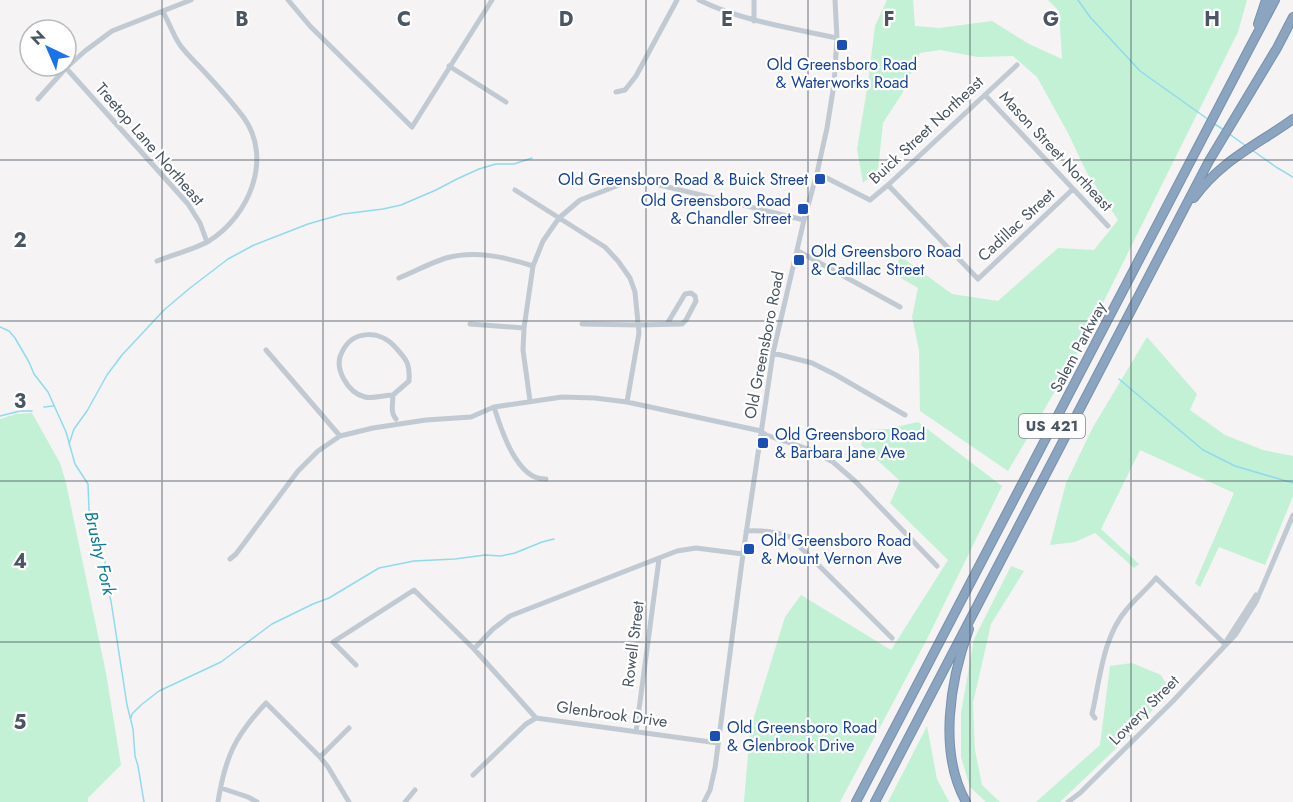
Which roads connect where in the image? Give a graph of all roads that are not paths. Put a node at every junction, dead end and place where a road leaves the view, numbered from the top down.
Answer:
1 (191, 0) edge
2 (288, 0) edge
3 (677, 0) edge
4 (699, 0) edge
5 (754, 0) edge
6 (835, 0) edge
7 (1266, 0) edge
8 (1275, 0) edge
9 (489, 1) edge
10 (163, 12) junction
11 (1293, 17) edge
12 (754, 21) junction
13 (837, 38) junction
14 (1248, 51) junction
15 (78, 57) edge
16 (1017, 65) dead end
17 (449, 66) junction
18 (57, 78) edge
19 (75, 78) edge
20 (616, 92) dead end
21 (985, 95) junction
22 (38, 99) dead end
23 (506, 102) dead end
24 (1293, 119) edge
25 (817, 173) junction
26 (888, 185) junction
27 (1073, 189) junction
28 (515, 190) dead end
29 (1180, 216) junction
30 (559, 218) junction
31 (804, 220) junction
32 (1108, 226) dead end
33 (207, 242) junction
34 (798, 251) junction
35 (157, 261) dead end
36 (533, 266) junction
37 (399, 278) dead end
38 (900, 307) dead end
39 (470, 324) dead end
40 (582, 324) dead end
41 (667, 324) junction
42 (639, 325) junction
43 (524, 328) junction
44 (266, 350) dead end
45 (773, 353) junction
46 (393, 395) junction
47 (530, 401) junction
48 (627, 402) junction
49 (494, 407) junction
50 (905, 415) dead end
51 (396, 422) junction
52 (761, 431) junction
53 (340, 436) junction
54 (546, 479) dead end
55 (1293, 515) edge
56 (746, 531) junction
57 (743, 554) junction
58 (230, 559) dead end
59 (658, 559) junction
60 (937, 566) dead end
61 (979, 603) junction
62 (892, 638) dead end
63 (1225, 644) junction
64 (474, 649) junction
65 (356, 665) dead end
66 (536, 718) junction
67 (1095, 718) dead end
68 (350, 728) dead end
69 (636, 732) junction
70 (718, 743) junction
71 (320, 757) junction
72 (473, 775) dead end
73 (221, 788) junction
74 (415, 790) dead end
75 (1080, 793) junction
76 (218, 802) edge
77 (257, 802) edge
78 (349, 802) edge
79 (405, 802) edge
80 (704, 802) edge
81 (856, 802) edge
82 (875, 802) edge
83 (966, 802) edge
84 (1068, 802) edge
85 (1074, 802) edge

1 - 10 street
2 - 17 street
3 - 20 street
4 - 12 street
5 - 12 street
6 - 13 street, Old Greensboro Road
7 - 14 highway
8 - 14 highway, Salem Parkway / US 421
9 - 17 street
10 - 15 street
10 - 33 street
11 - 29 highway, Salem Parkway / US 421
12 - 13 street
13 - 25 street, Old Greensboro Road
14 - 81 highway, Salem Parkway / US 421
16 - 21 street, Buick Street Northeast
17 - 23 street
18 - 22 street
19 - 33 street, Treetop Lane Northeast
21 - 26 street, Buick Street Northeast
21 - 27 street, Mason Street Northeast
24 - 29 highway
25 - 26 street, Buick Street Northeast
25 - 31 street, Old Greensboro Road
26 - 27 street, Cadillac Street
27 - 32 street, Mason Street Northeast
28 - 30 street
29 - 61 highway, Salem Parkway / US 421
30 - 31 street
30 - 36 street
30 - 42 street
31 - 34 street, Old Greensboro Road
33 - 35 street
34 - 38 street
34 - 45 street, Old Greensboro Road
36 - 37 street
36 - 43 street
39 - 43 street
40 - 42 street
41 - 41 street
41 - 42 street
42 - 48 street
43 - 47 street
44 - 53 street
45 - 50 street
45 - 52 street, Old Greensboro Road
46 - 46 street
46 - 51 street
47 - 48 street
47 - 49 street
48 - 52 street
49 - 51 street
49 - 54 street
51 - 53 street
52 - 56 street, Old Greensboro Road
52 - 60 street
53 - 58 street
55 - 63 street, Lowery Street
56 - 57 street, Old Greensboro Road
56 - 62 street
57 - 59 street
57 - 70 street, Old Greensboro Road
59 - 64 street
59 - 69 street, Rowell Street
61 - 82 highway, Salem Parkway / US 421
61 - 83 highway
63 - 67 street
63 - 75 street, Lowery Street
64 - 65 street, Glenbrook Drive
64 - 66 street, Glenbrook Drive
66 - 69 street, Glenbrook Drive
66 - 72 street
68 - 71 street
69 - 70 street, Glenbrook Drive
70 - 80 street, Old Greensboro Road
71 - 73 street
71 - 78 street
73 - 76 street
73 - 77 street
74 - 79 street
75 - 84 street, Lowery Street
75 - 85 street, Lowery Street

